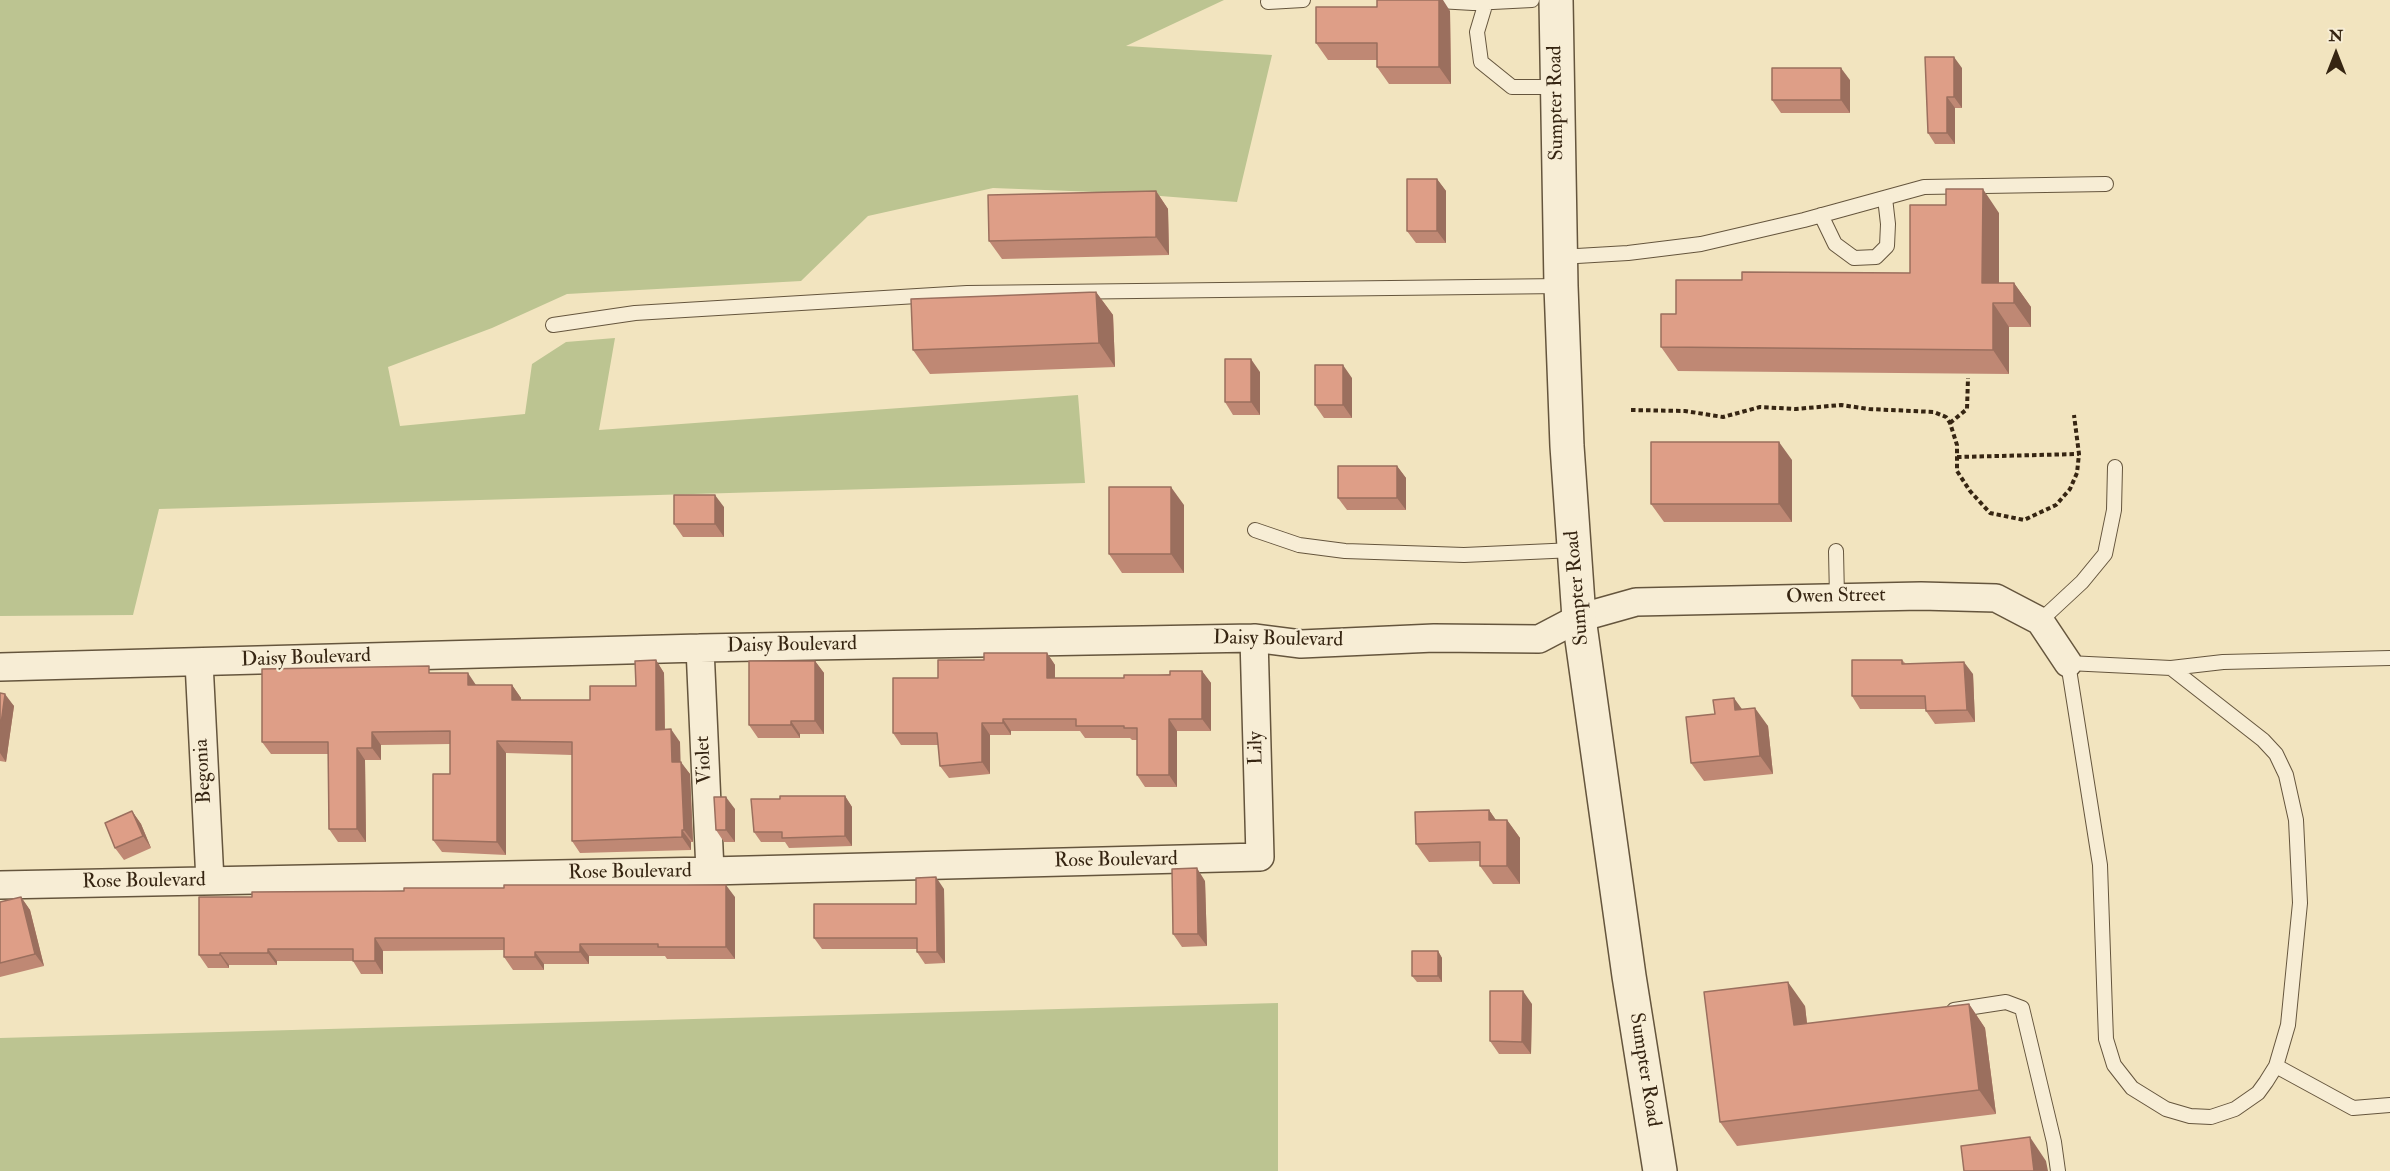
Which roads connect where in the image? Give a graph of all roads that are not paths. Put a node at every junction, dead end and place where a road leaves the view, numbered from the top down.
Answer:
1 (1303, 0) edge
2 (1421, 0) edge
3 (1532, 0) edge
4 (1556, 0) edge
5 (1268, 2) dead end
6 (1486, 2) junction
7 (1557, 87) junction
8 (2106, 184) dead end
9 (1885, 198) junction
10 (1821, 215) junction
11 (1561, 272) junction
12 (553, 325) dead end
13 (2115, 467) dead end
14 (1255, 530) dead end
15 (1574, 550) junction
16 (1836, 551) dead end
17 (1837, 597) junction
18 (1578, 618) junction
19 (2040, 621) junction
20 (1254, 638) junction
21 (700, 648) junction
22 (2390, 658) edge
23 (200, 662) junction
24 (2068, 663) junction
25 (0, 667) edge
26 (2171, 668) junction
27 (1260, 857) joint
28 (710, 871) junction
29 (210, 881) junction
30 (0, 885) edge
31 (1936, 1013) edge
32 (2276, 1066) junction
33 (2390, 1105) edge
34 (1660, 1171) edge
35 (2058, 1171) edge

1 - 5 lane
2 - 6 lane
3 - 6 lane
4 - 7 street, Sumpter Road
6 - 7 lane
7 - 11 street, Sumpter Road
8 - 9 lane
9 - 10 lane
9 - 10 lane
10 - 11 lane
11 - 12 lane
11 - 15 street, Sumpter Road
13 - 19 lane
14 - 15 lane
15 - 18 street, Sumpter Road
16 - 17 lane
17 - 18 street, Owen Street
17 - 19 street, Owen Street
18 - 20 street, Daisy Boulevard
18 - 34 street, Sumpter Road
19 - 24 street, Owen Street
20 - 21 street, Daisy Boulevard
20 - 27 street, Lily
21 - 23 street, Daisy Boulevard
21 - 28 street, Violet
22 - 26 lane
23 - 25 street, Daisy Boulevard
23 - 29 street, Begonia
24 - 26 lane
24 - 32 lane
26 - 32 lane
27 - 28 street, Rose Boulevard
28 - 29 street, Rose Boulevard
29 - 30 street, Rose Boulevard
31 - 35 lane
32 - 33 lane

